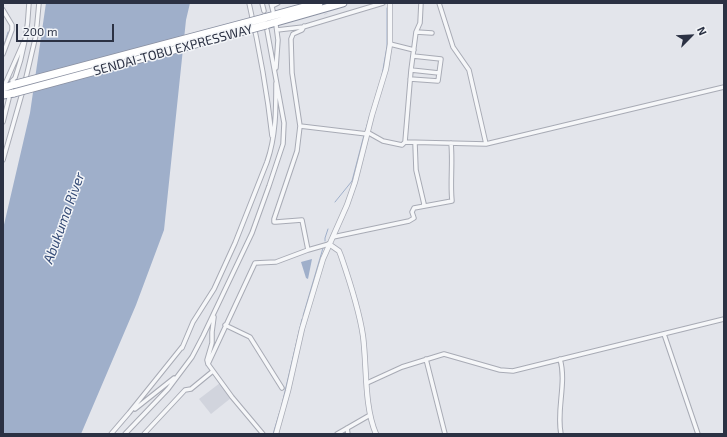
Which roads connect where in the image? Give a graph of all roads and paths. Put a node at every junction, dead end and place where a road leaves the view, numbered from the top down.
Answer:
1 (29, 3) edge
2 (39, 3) edge
3 (249, 3) edge
4 (262, 3) edge
5 (278, 3) edge
6 (319, 3) edge
7 (343, 3) edge
8 (384, 3) edge
9 (390, 3) edge
10 (422, 3) edge
11 (439, 3) edge
12 (271, 5) edge
13 (3, 10) edge
14 (273, 11) dead end
15 (326, 14) tunnel mouth
16 (327, 20) junction
17 (265, 21) junction
18 (304, 26) junction
19 (416, 32) junction
20 (432, 33) dead end
21 (26, 36) junction
22 (390, 44) junction
23 (414, 50) junction
24 (3, 54) edge
25 (413, 56) junction
26 (411, 70) junction
27 (439, 73) junction
28 (276, 76) junction
29 (5, 78) edge
30 (410, 79) junction
31 (14, 83) junction
32 (4, 86) edge
33 (724, 87) edge
34 (9, 96) edge
35 (3, 122) edge
36 (300, 126) junction
37 (367, 133) junction
38 (272, 139) junction
39 (405, 142) junction
40 (416, 143) junction
41 (451, 143) junction
42 (486, 144) junction
43 (3, 160) edge
44 (423, 206) junction
45 (332, 237) junction
46 (329, 244) junction
47 (308, 250) junction
48 (214, 312) junction
49 (724, 319) edge
50 (225, 325) junction
51 (664, 334) junction
52 (426, 359) junction
53 (560, 359) junction
54 (208, 364) junction
55 (213, 370) junction
56 (179, 375) junction
57 (367, 382) junction
58 (282, 388) dead end
59 (129, 413) junction
60 (370, 415) junction
61 (347, 428) junction
62 (111, 434) edge
63 (125, 434) edge
64 (144, 434) edge
65 (263, 434) edge
66 (276, 434) edge
67 (336, 434) edge
68 (348, 434) edge
69 (376, 434) edge
70 (444, 434) edge
71 (561, 434) edge
72 (698, 434) edge

1 - 21 street
2 - 43 street
3 - 38 street
4 - 17 street
5 - 12 street
6 - 17 highway, SENDAI-TOBU EXPRESSWAY
7 - 17 highway, SENDAI-TOBU EXPRESSWAY
8 - 16 street
9 - 22 street
10 - 19 street
11 - 42 street
12 - 14 street
13 - 24 street
15 - 16 street
16 - 18 street
17 - 28 street
17 - 31 highway, SENDAI-TOBU EXPRESSWAY, bridge
17 - 34 highway, SENDAI-TOBU EXPRESSWAY, bridge
18 - 28 street
18 - 36 street
19 - 20 street
19 - 23 street
21 - 29 street
21 - 31 street
22 - 23 street
22 - 37 street
23 - 25 street
25 - 26 street
25 - 27 street
26 - 27 street
26 - 30 street
27 - 30 street
28 - 38 street
28 - 48 street
29 - 32 street
30 - 39 street
31 - 32 highway, SENDAI-TOBU EXPRESSWAY
33 - 42 street
34 - 35 street
36 - 37 street
36 - 47 street
37 - 39 street
37 - 45 street
38 - 59 street
39 - 40 street
40 - 41 street
40 - 44 street
41 - 42 street
41 - 44 street
44 - 45 street
45 - 46 street
46 - 47 street
46 - 57 street
46 - 66 street
47 - 50 street
48 - 54 street
48 - 56 street
49 - 51 street
50 - 54 street
50 - 58 street
51 - 53 street
51 - 72 street
52 - 53 street
52 - 57 street
52 - 70 street
53 - 71 street
54 - 55 street
55 - 64 street
55 - 65 street
56 - 59 street
56 - 63 street
57 - 60 street
59 - 62 street
60 - 61 street
60 - 69 street
61 - 67 street
61 - 68 street

